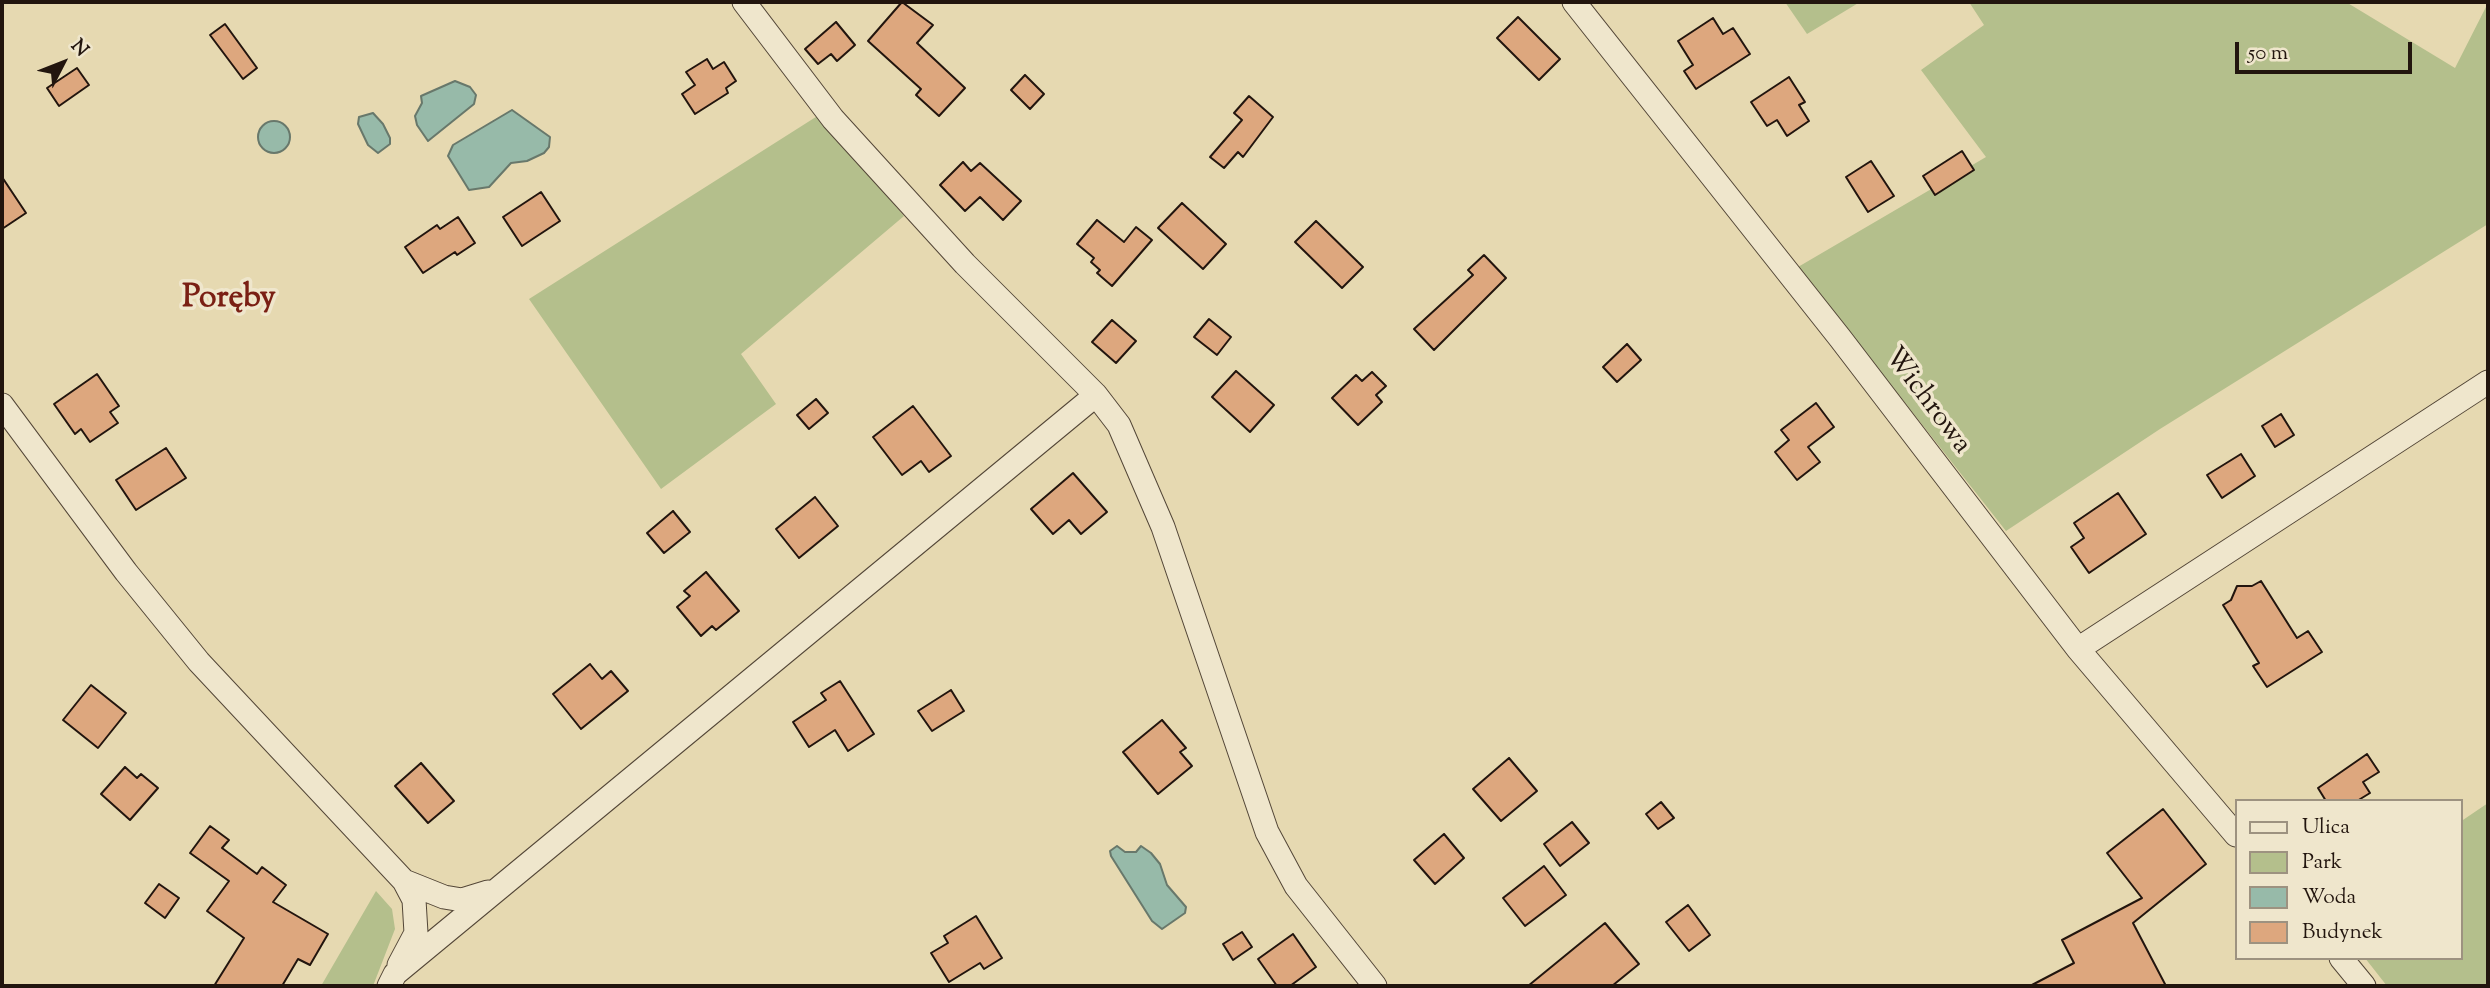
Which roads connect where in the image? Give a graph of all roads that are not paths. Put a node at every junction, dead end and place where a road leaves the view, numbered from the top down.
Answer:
1 (744, 2) edge
2 (1574, 2) edge
3 (2488, 382) edge
4 (1096, 395) junction
5 (2, 405) edge
6 (2078, 649) junction
7 (2234, 833) edge
8 (404, 881) junction
9 (496, 890) junction
10 (2342, 960) edge
11 (392, 980) edge
12 (1375, 986) edge
13 (2364, 986) edge

1 - 4 street
2 - 6 street, Wichrowa
3 - 6 street
4 - 9 street
4 - 12 street
5 - 8 street
6 - 7 street, Wichrowa
8 - 9 street
8 - 11 street
9 - 11 street
10 - 13 street

